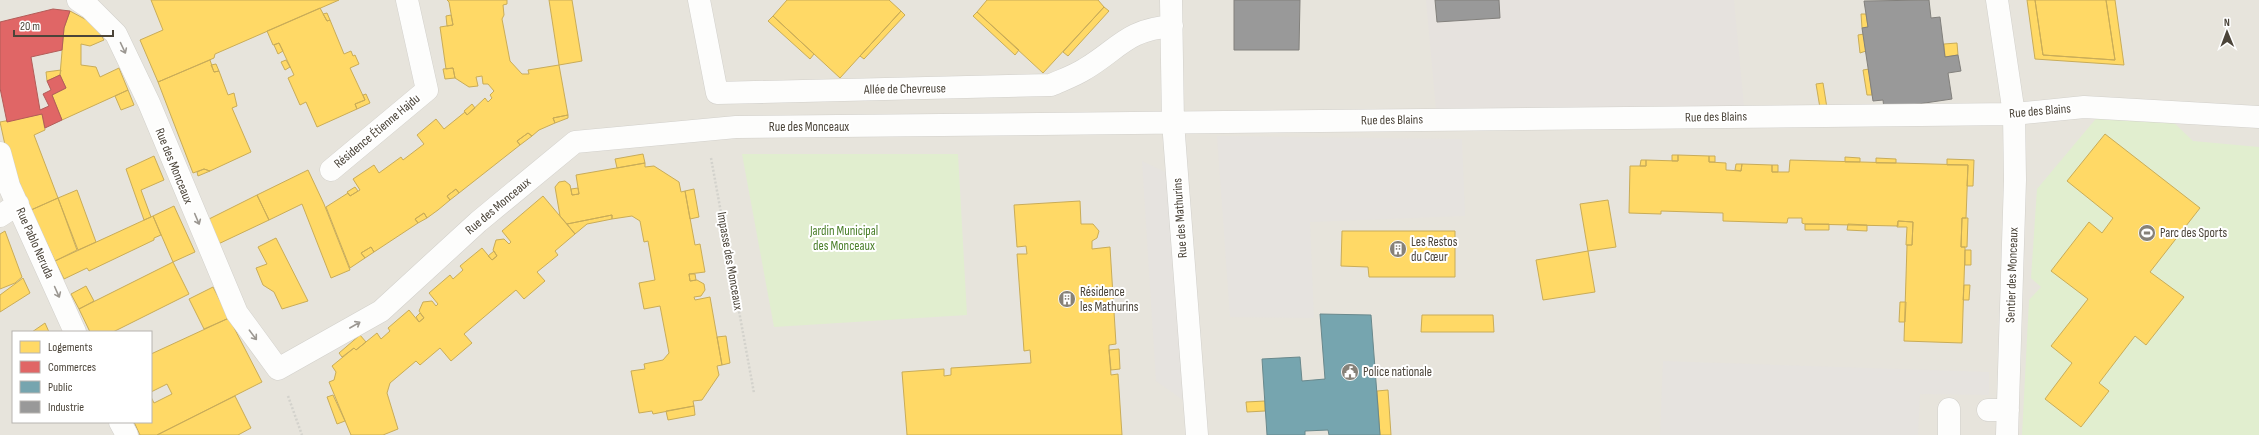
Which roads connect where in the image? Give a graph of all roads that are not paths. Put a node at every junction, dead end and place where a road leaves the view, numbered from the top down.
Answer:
1 (78, 0) edge
2 (407, 0) edge
3 (699, 0) edge
4 (1171, 0) edge
5 (1997, 0) edge
6 (1172, 26) junction
7 (2014, 114) junction
8 (2259, 117) edge
9 (1173, 122) junction
10 (0, 153) edge
11 (331, 170) dead end
12 (9, 210) edge
13 (74, 331) edge
14 (1949, 409) dead end
15 (121, 423) edge
16 (127, 435) edge
17 (1197, 435) edge
18 (1949, 435) edge
19 (2007, 435) edge

1 -> 9 street, Rue des Monceaux
2 - 11 street, Résidence Étienne Hajdu
3 - 6 street, Allée de Chevreuse
4 - 6 street, Rue des Mathurins
5 - 7 street, Sentier des Monceaux
6 - 9 street, Rue des Mathurins
7 - 8 street, Rue des Blains
7 - 9 street, Rue des Blains
7 - 19 street, Sentier des Monceaux
9 - 17 street, Rue des Mathurins
10 - 12 street, Rue Pablo Neruda
12 -> 13 street, Rue Pablo Neruda
14 - 18 street
15 - 16 street

